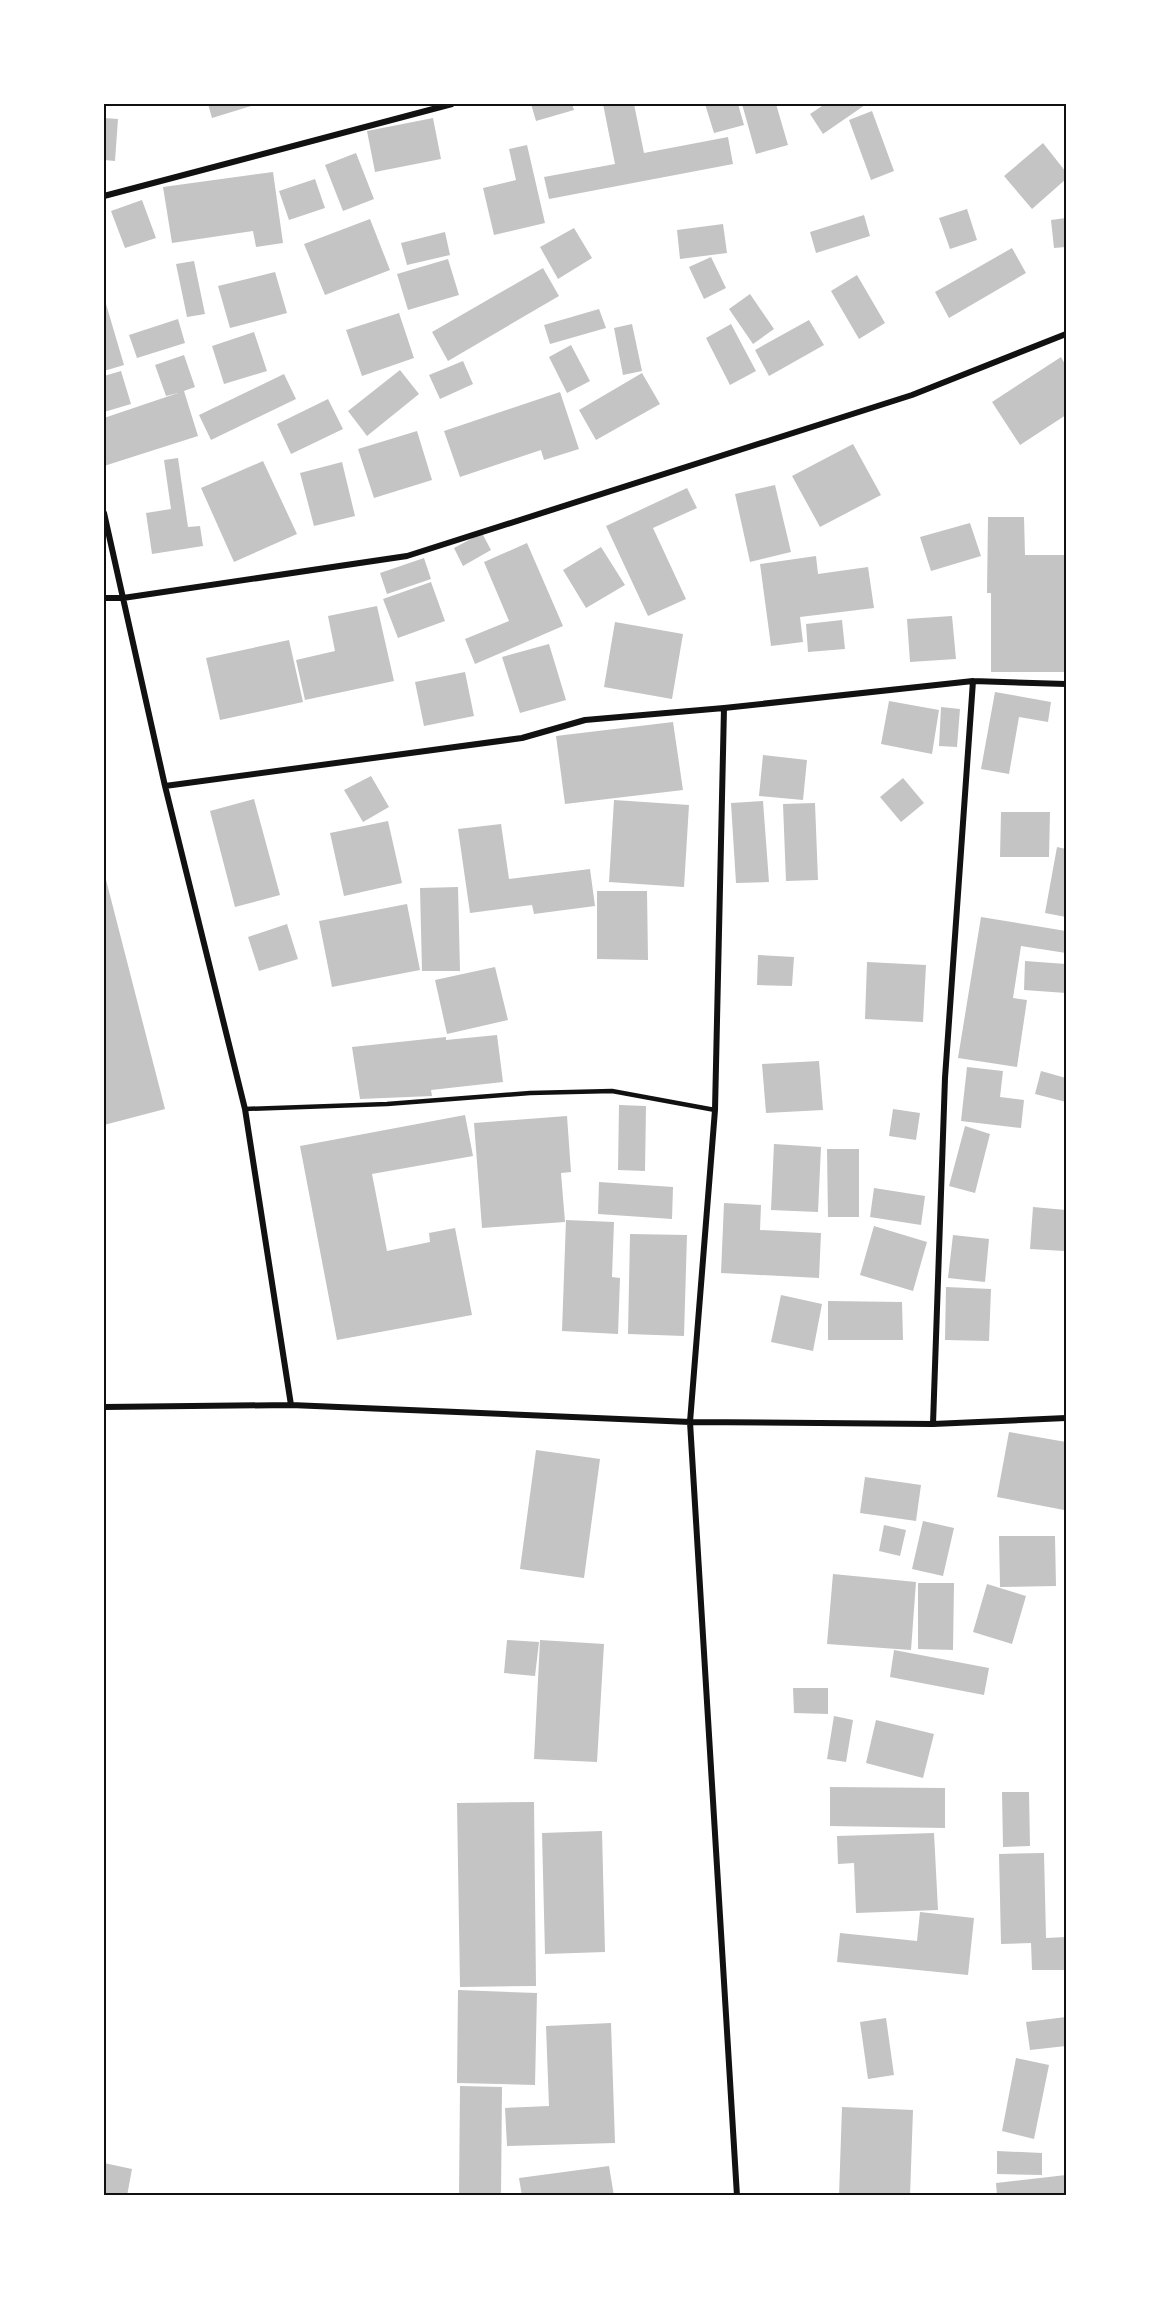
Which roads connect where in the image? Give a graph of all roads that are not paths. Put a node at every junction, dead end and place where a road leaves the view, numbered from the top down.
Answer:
1 (452, 104) edge
2 (104, 196) edge
3 (1066, 334) edge
4 (104, 513) edge
5 (104, 598) edge
6 (123, 598) junction
7 (973, 681) junction
8 (1066, 684) edge
9 (724, 708) junction
10 (165, 786) junction
11 (245, 1109) junction
12 (716, 1110) junction
13 (291, 1405) junction
14 (104, 1407) edge
15 (1066, 1418) edge
16 (690, 1422) junction
17 (933, 1424) junction
18 (737, 2196) edge

1 - 2 street
3 - 6 street
4 - 6 street
5 - 6 street
6 - 10 street
7 - 8 street
7 - 9 street
7 - 17 street
9 - 10 street
9 - 12 street
10 - 11 street
11 - 12 lane
11 - 13 street
12 - 16 street
13 - 14 street
13 - 16 street
15 - 17 street
16 - 17 street
16 - 18 street

